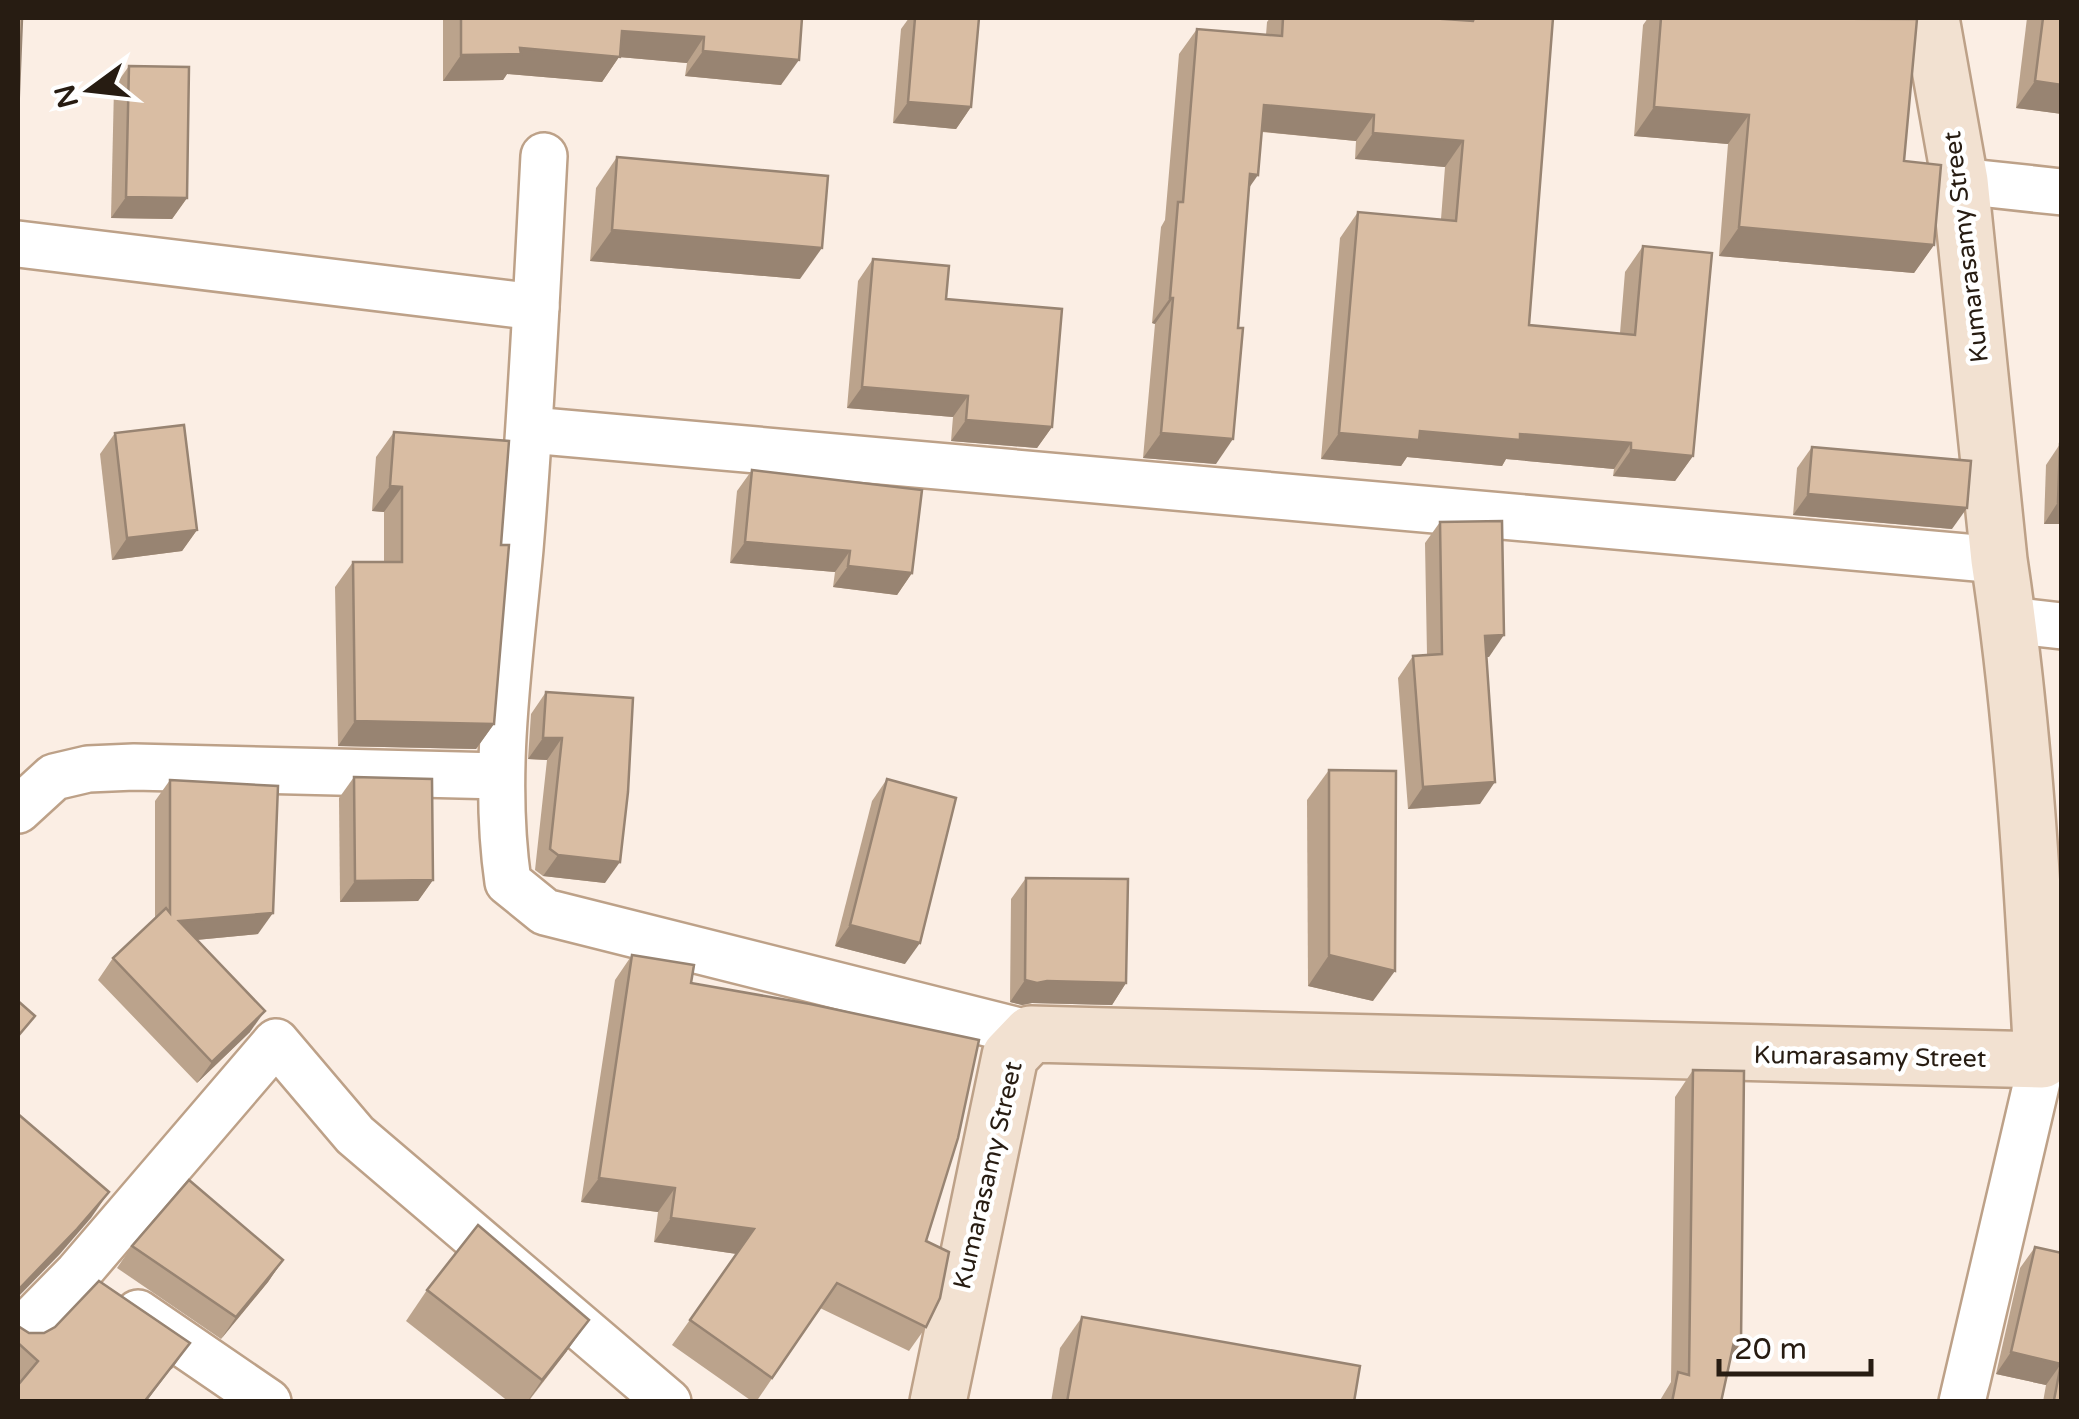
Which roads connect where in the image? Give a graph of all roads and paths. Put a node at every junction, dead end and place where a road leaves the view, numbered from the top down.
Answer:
1 (1931, 18) edge
2 (544, 156) dead end
3 (1960, 181) junction
4 (2062, 192) edge
5 (18, 244) edge
6 (536, 306) junction
7 (530, 430) junction
8 (1999, 560) junction
9 (2008, 620) junction
10 (2062, 626) edge
11 (500, 776) junction
12 (18, 810) edge
13 (1031, 1034) junction
14 (2052, 1062) edge
15 (78, 1272) junction
16 (18, 1334) edge
17 (268, 1402) edge
18 (668, 1402) edge
19 (938, 1402) edge
20 (1962, 1402) edge

1 - 3 street, Kumarasamy Street
2 - 6 street
3 - 4 street
3 - 8 street, Kumarasamy Street
5 - 6 street
6 - 7 street
7 - 8 street
7 - 11 street
8 - 9 street, Kumarasamy Street
9 - 10 street
9 - 14 street, Kumarasamy Street
11 - 12 street
11 - 13 street
13 - 14 street, Kumarasamy Street
13 - 19 street, Kumarasamy Street
14 - 20 street
15 - 16 street
15 - 17 street
15 - 18 street

